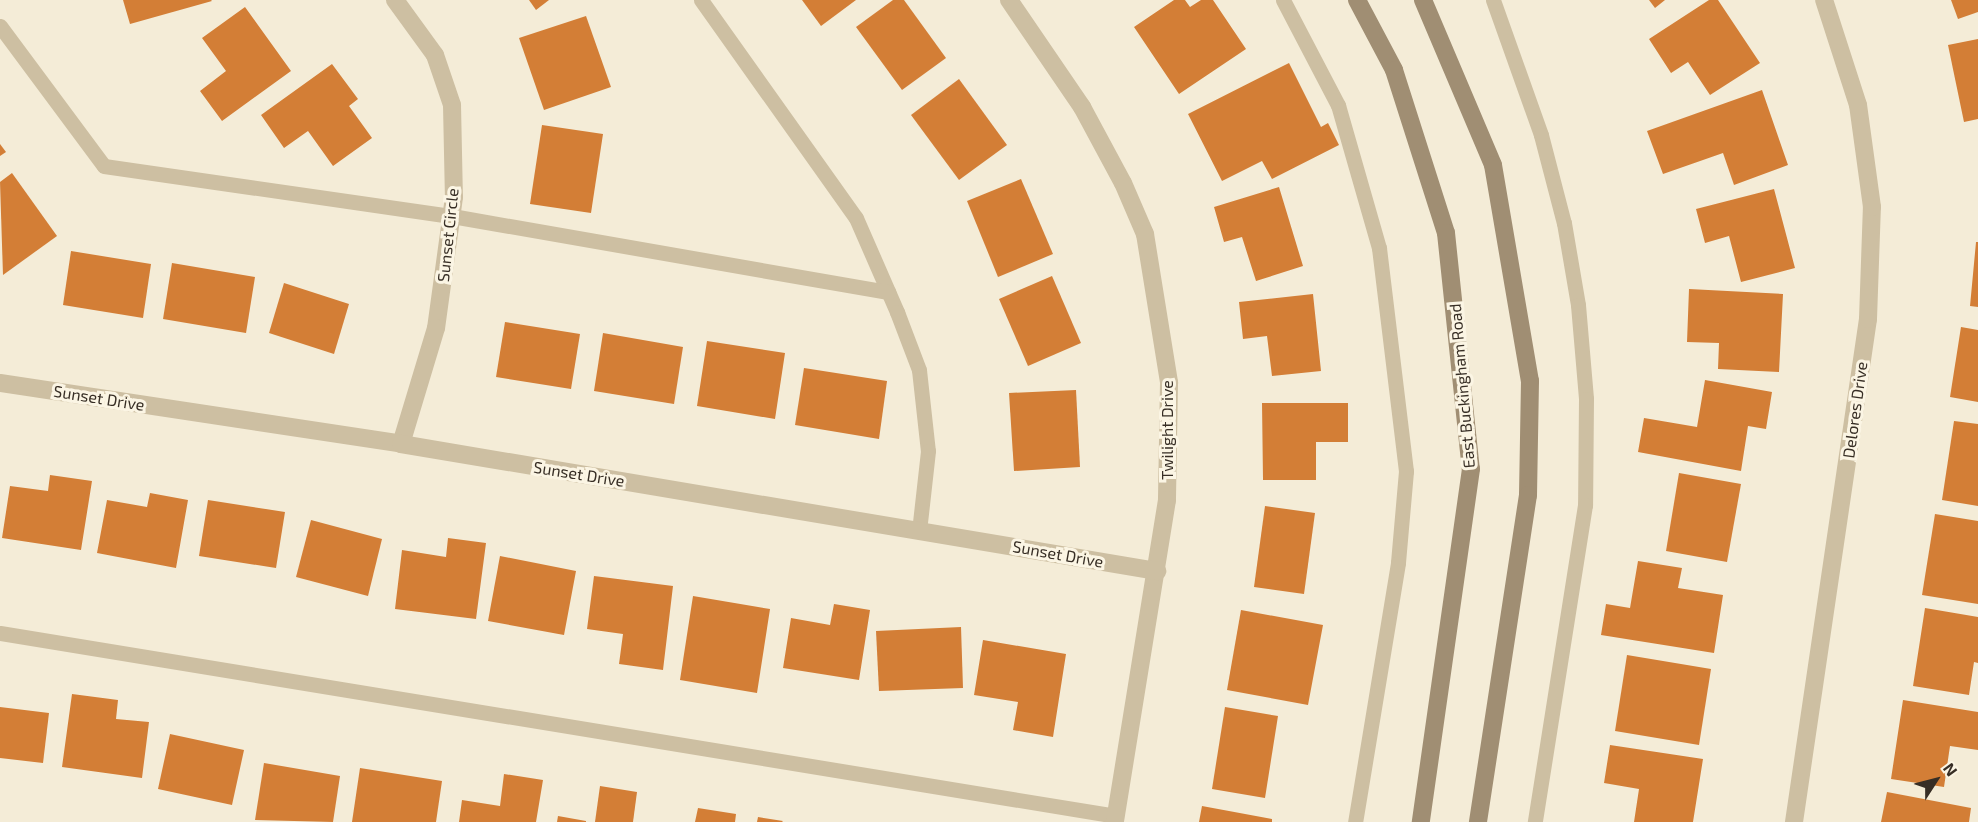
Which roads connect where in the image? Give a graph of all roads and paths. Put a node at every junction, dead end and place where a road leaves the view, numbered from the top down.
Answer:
1 (395, 0) edge
2 (701, 0) edge
3 (1010, 0) edge
4 (1283, 0) edge
5 (1357, 0) edge
6 (1423, 0) edge
7 (1493, 0) edge
8 (1824, 0) edge
9 (0, 26) edge
10 (452, 216) junction
11 (888, 292) junction
12 (0, 383) edge
13 (401, 444) junction
14 (919, 531) junction
15 (1157, 571) junction
16 (0, 633) edge
17 (1115, 819) edge
18 (1355, 822) edge
19 (1421, 822) edge
20 (1478, 822) edge
21 (1536, 822) edge
22 (1794, 822) edge

1 - 10 street, Sunset Circle
2 - 11 lane
3 - 15 street, Twilight Drive
4 - 18 lane
5 - 19 main road, East Buckingham Road
6 - 20 main road
7 - 21 lane
8 - 22 street, Delores Drive
9 - 10 lane
10 - 11 lane
10 - 13 street, Sunset Circle
11 - 14 lane
12 - 13 street, Sunset Drive
13 - 14 street, Sunset Drive
14 - 15 street, Sunset Drive
15 - 17 street, Twilight Drive
16 - 17 lane

